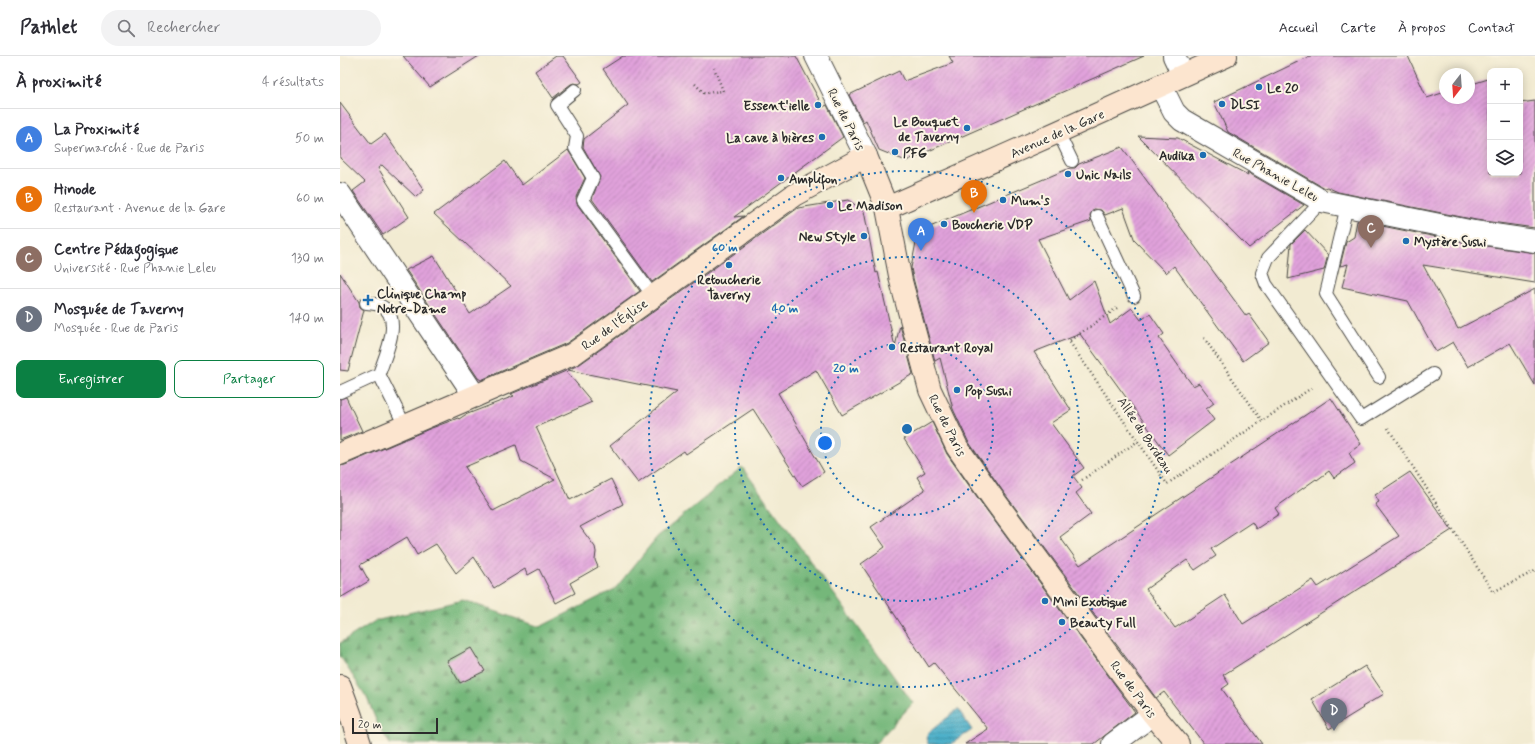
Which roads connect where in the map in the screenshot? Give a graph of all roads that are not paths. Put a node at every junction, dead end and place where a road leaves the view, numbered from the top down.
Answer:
1 (816, 56) edge
2 (1226, 56) edge
3 (1179, 65) edge
4 (1161, 86) junction
5 (575, 90) dead end
6 (1058, 132) junction
7 (866, 156) junction
8 (1072, 161) dead end
9 (340, 194) edge
10 (1322, 201) junction
11 (1347, 206) junction
12 (886, 208) junction
13 (1097, 216) dead end
14 (1535, 241) edge
15 (654, 296) junction
16 (1134, 296) road end
17 (366, 302) dead end
18 (379, 374) junction
19 (1433, 374) dead end
20 (1379, 377) dead end
21 (340, 392) edge
22 (475, 396) junction
23 (405, 426) junction
24 (340, 454) edge
25 (340, 686) edge
26 (1153, 714) junction
27 (360, 744) edge
28 (1113, 744) edge
29 (1178, 744) edge

1 - 7 street, Rue de Paris
2 - 3 street, Avenue de la Gare
3 - 4 street, Avenue de la Gare
4 - 6 street, Avenue de la Gare
4 - 10 street, Rue Phanie Leleu
5 - 15 lane
6 - 8 lane
6 - 12 street, Avenue de la Gare
7 - 12 street, Rue de Paris
7 - 15 street, Rue de l'Église
9 - 22 street
10 - 11 street, Rue Phanie Leleu
10 - 19 lane
11 - 14 street, Rue Phanie Leleu
11 - 20 lane
12 - 26 street, Rue de Paris
13 - 16 lane
15 - 22 street, Rue de l'Église
17 - 18 lane
18 - 21 lane
18 - 23 lane
22 - 23 street, Rue de l'Église
23 - 24 street, Rue de l'Église
25 - 27 street
26 - 28 street
26 - 29 street, Rue de Paris

